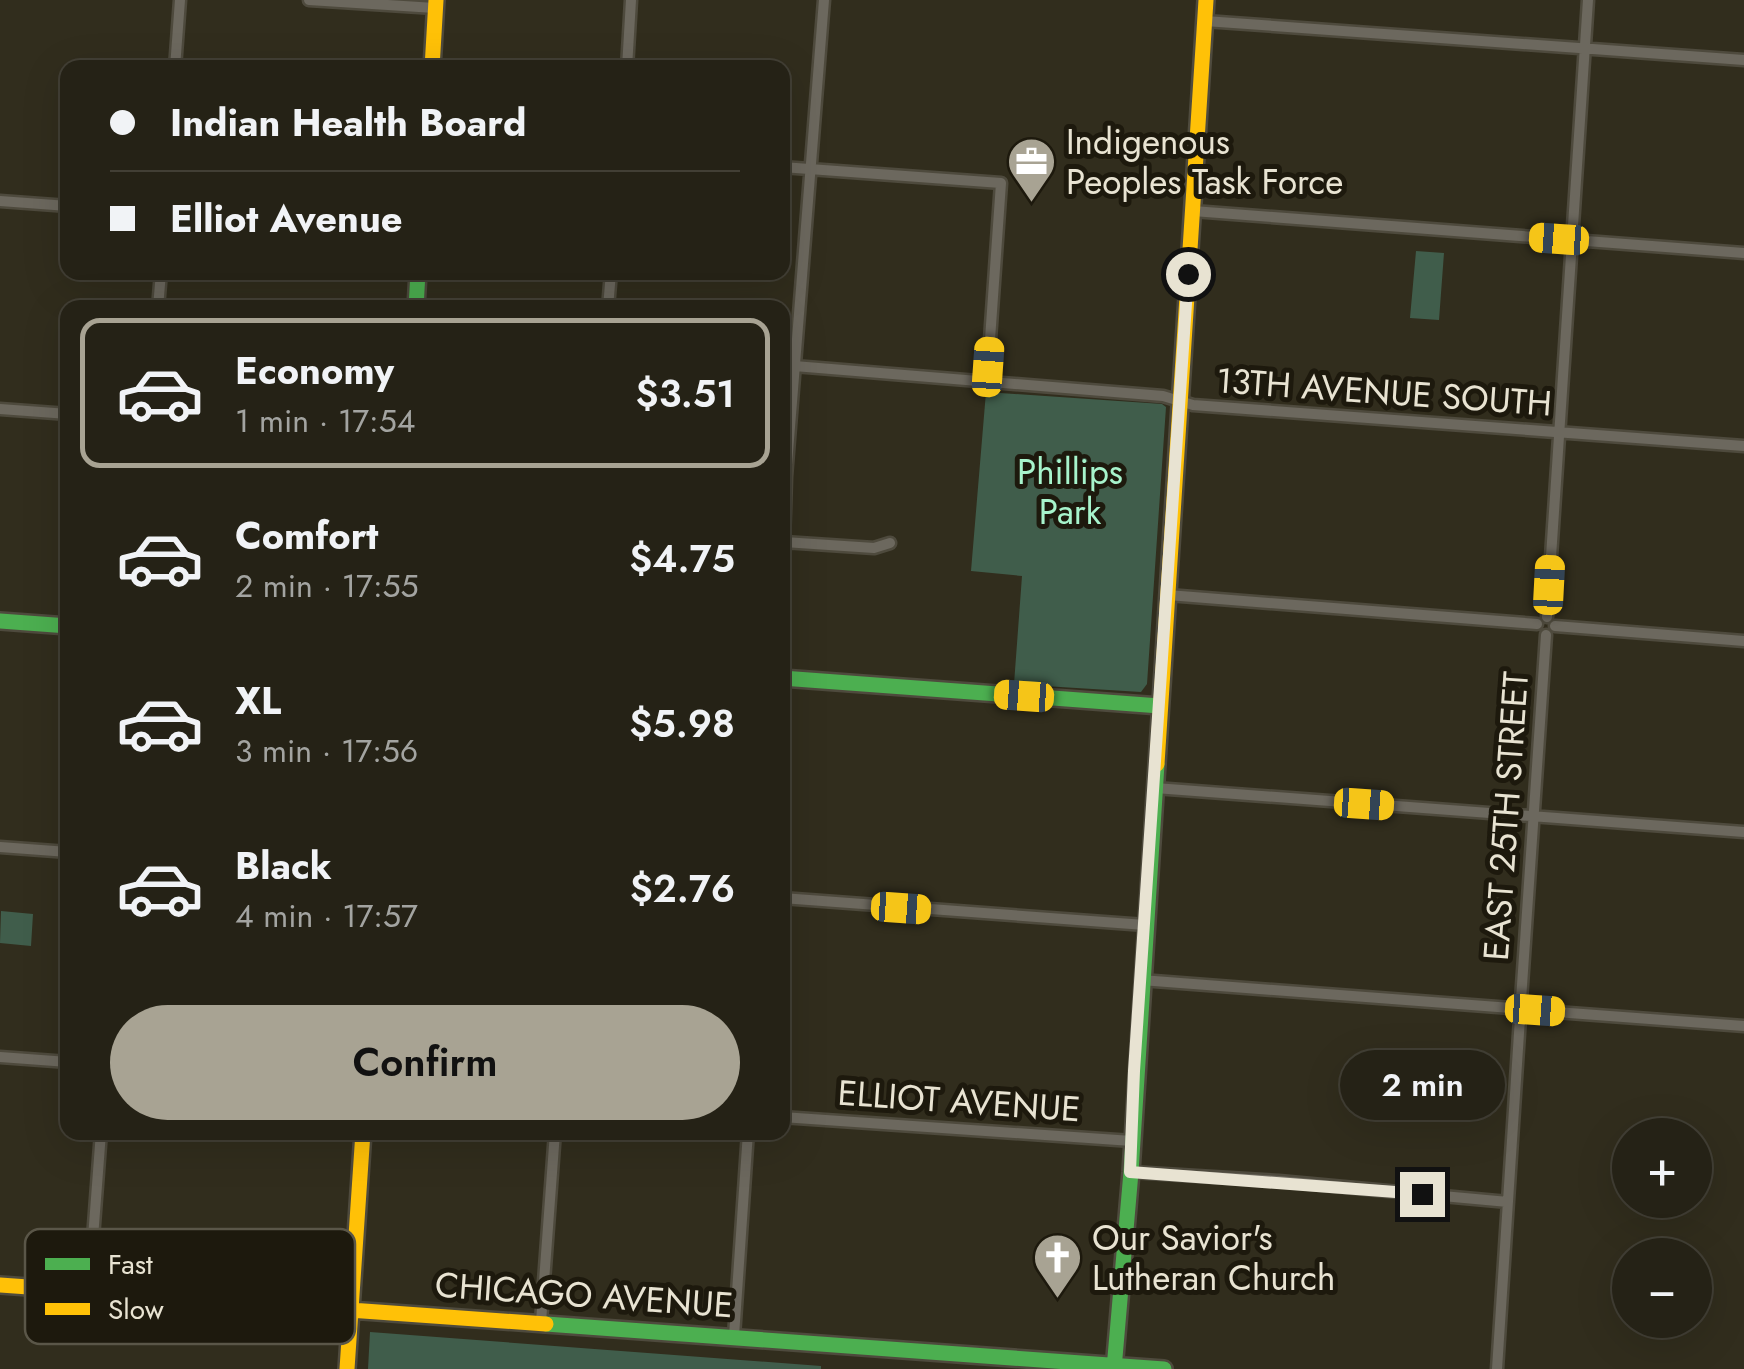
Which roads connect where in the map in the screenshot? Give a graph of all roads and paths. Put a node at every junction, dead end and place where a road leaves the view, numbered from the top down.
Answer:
1 (180, 0) edge
2 (309, 0) edge
3 (632, 0) edge
4 (824, 0) edge
5 (1206, 0) edge
6 (1588, 0) edge
7 (436, 4) edge
8 (1205, 21) junction
9 (1585, 48) junction
10 (176, 60) edge
11 (432, 60) edge
12 (627, 60) edge
13 (1744, 60) edge
14 (790, 168) edge
15 (811, 168) junction
16 (0, 201) edge
17 (60, 205) edge
18 (1193, 212) junction
19 (1572, 240) junction
20 (1744, 254) edge
21 (790, 357) edge
22 (790, 366) edge
23 (988, 382) junction
24 (1180, 400) junction
25 (0, 409) edge
26 (60, 413) edge
27 (1558, 434) junction
28 (1744, 446) edge
29 (790, 542) edge
30 (890, 543) dead end
31 (1168, 595) junction
32 (0, 622) edge
33 (1546, 625) junction
34 (60, 626) edge
35 (1744, 640) edge
36 (790, 679) edge
37 (1160, 706) junction
38 (1155, 788) junction
39 (1535, 817) junction
40 (1744, 832) edge
41 (0, 847) edge
42 (60, 851) edge
43 (790, 899) edge
44 (1145, 926) junction
45 (1141, 980) junction
46 (1523, 1010) junction
47 (1744, 1026) edge
48 (0, 1057) edge
49 (60, 1061) edge
50 (790, 1118) edge
51 (99, 1140) edge
52 (362, 1140) edge
53 (554, 1140) edge
54 (747, 1140) edge
55 (1132, 1141) junction
56 (1130, 1172) junction
57 (1508, 1202) junction
58 (94, 1229) edge
59 (355, 1249) edge
60 (0, 1285) edge
61 (25, 1287) edge
62 (355, 1308) edge
63 (540, 1322) junction
64 (734, 1336) junction
65 (349, 1344) edge
66 (1114, 1367) edge
67 (348, 1369) edge
68 (1164, 1369) edge
69 (1497, 1369) edge

1 - 10 street
2 - 7 street
3 - 12 street
4 - 15 street
5 - 8 street
6 - 9 street, EAST 25TH STREET
7 - 11 street
8 - 9 street
8 - 18 street
9 - 13 street
9 - 19 street, EAST 25TH STREET
14 - 15 street
15 - 21 street
15 - 23 street
16 - 17 street
18 - 19 street
18 - 24 street
19 - 20 street
19 - 27 street, EAST 25TH STREET
22 - 23 street, 13TH AVENUE SOUTH
23 - 24 street, 13TH AVENUE SOUTH
24 - 27 street, 13TH AVENUE SOUTH
24 - 31 street
25 - 26 street
27 - 28 street, 13TH AVENUE SOUTH
27 - 33 street, EAST 25TH STREET
29 - 30 street
31 - 33 street
31 - 37 street
32 - 34 street
33 - 35 street
33 - 39 street, EAST 25TH STREET
36 - 37 street
37 - 38 street
38 - 39 street
38 - 44 street
39 - 40 street
39 - 46 street, EAST 25TH STREET
41 - 42 street
43 - 44 street
44 - 45 street
45 - 46 street
45 - 55 street
46 - 47 street
46 - 57 street, EAST 25TH STREET
48 - 49 street
50 - 55 street, ELLIOT AVENUE
51 - 58 street
52 - 59 street
53 - 63 street
54 - 64 street
55 - 56 street
56 - 57 street
56 - 66 street
57 - 69 street, EAST 25TH STREET
60 - 61 street, CHICAGO AVENUE
62 - 63 street, CHICAGO AVENUE
63 - 64 street, CHICAGO AVENUE
64 - 66 street, CHICAGO AVENUE
65 - 67 street
66 - 68 street, CHICAGO AVENUE

